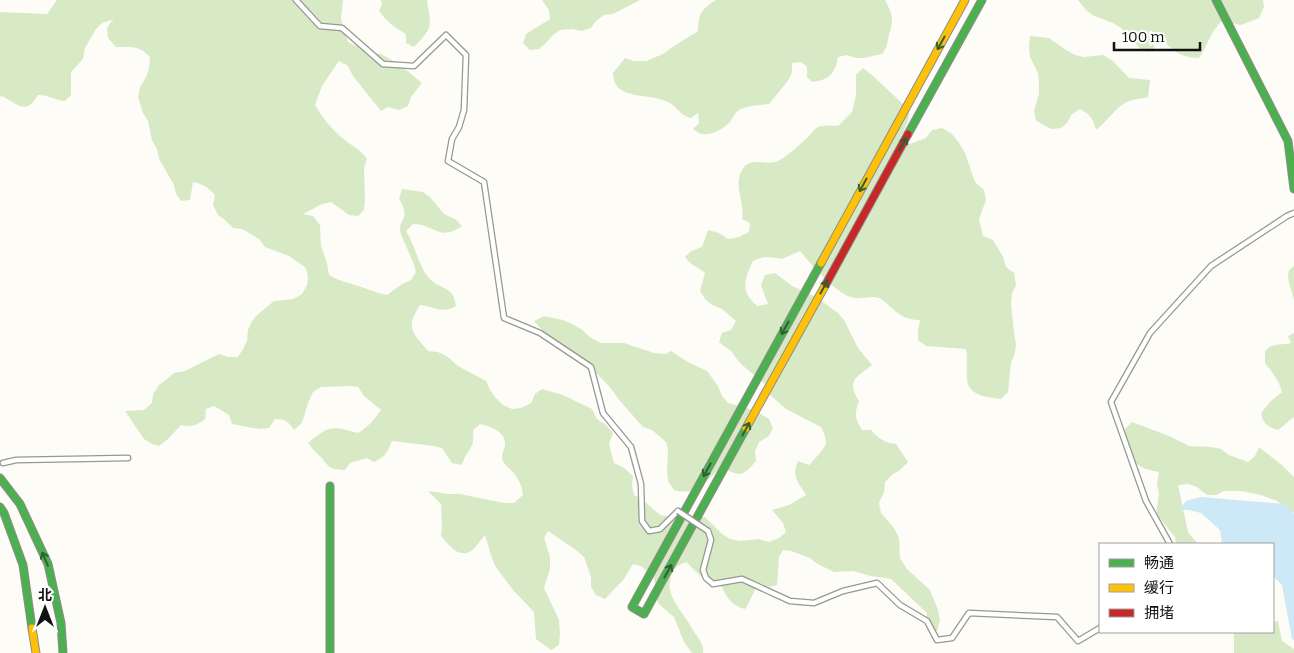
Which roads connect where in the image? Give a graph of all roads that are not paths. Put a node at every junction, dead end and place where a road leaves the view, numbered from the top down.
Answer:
1 (296, 0) edge
2 (965, 0) edge
3 (982, 0) edge
4 (1216, 0) edge
5 (1294, 189) edge
6 (1294, 213) edge
7 (128, 458) dead end
8 (3, 463) dead end
9 (0, 478) edge
10 (330, 486) dead end
11 (0, 507) edge
12 (1169, 543) edge
13 (1099, 629) edge
14 (36, 653) edge
15 (63, 653) edge
16 (330, 653) edge

1 - 13 street, bridge
2 -> 3 main road
4 - 5 main road
6 - 12 street
7 - 8 street
15 -> 9 main road
10 - 16 main road
11 - 14 main road

